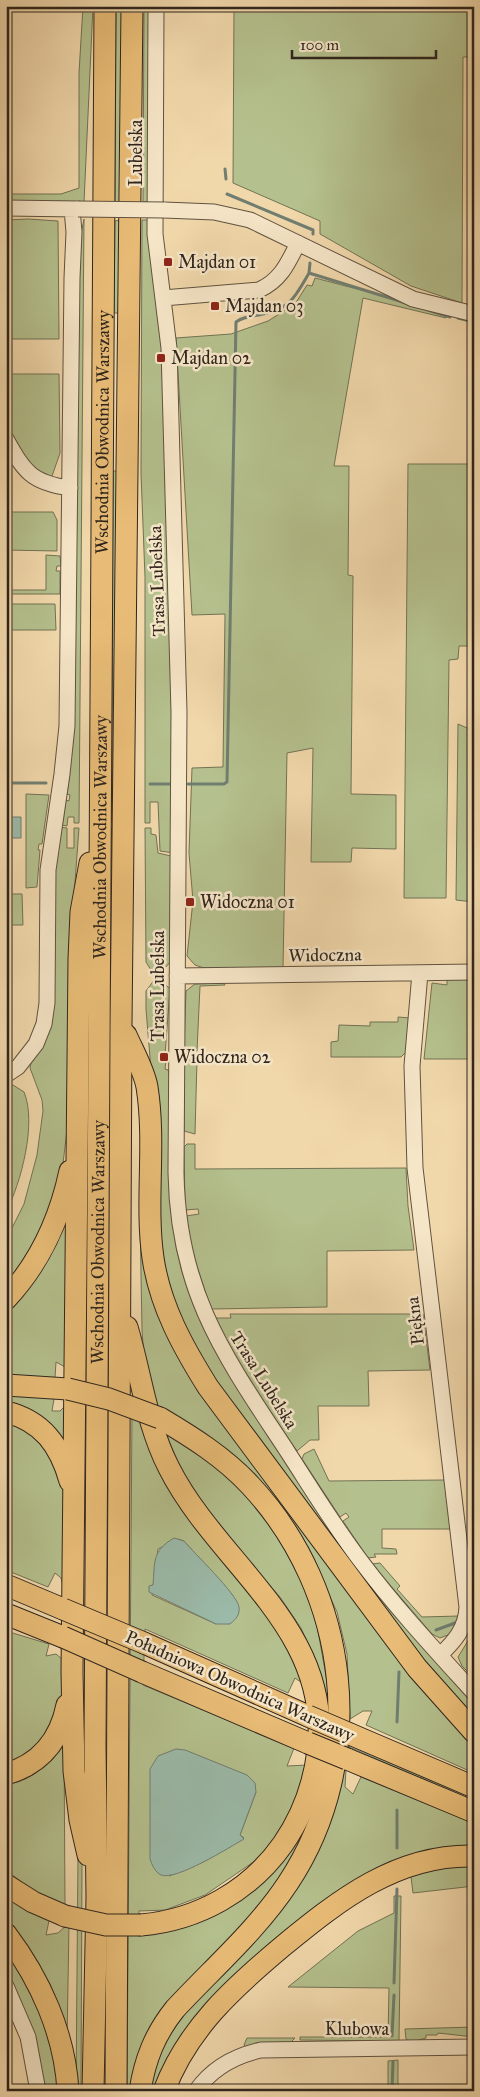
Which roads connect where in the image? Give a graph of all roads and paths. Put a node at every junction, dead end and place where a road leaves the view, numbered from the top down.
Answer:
1 (105, 6) edge
2 (132, 6) edge
3 (156, 6) edge
4 (6, 208) edge
5 (75, 209) junction
6 (298, 243) junction
7 (163, 298) junction
8 (474, 314) edge
9 (6, 439) edge
10 (70, 488) junction
11 (100, 806) junction
12 (474, 972) edge
13 (420, 973) junction
14 (177, 976) junction
15 (121, 1025) junction
16 (6, 1075) edge
17 (76, 1134) junction
18 (6, 1299) edge
19 (120, 1302) junction
20 (6, 1385) edge
21 (6, 1412) edge
22 (74, 1503) junction
23 (6, 1585) edge
24 (6, 1614) edge
25 (6, 1625) edge
26 (63, 1638) junction
27 (440, 1655) junction
28 (72, 1672) junction
29 (474, 1693) edge
30 (474, 1732) edge
31 (6, 1774) edge
32 (474, 1787) edge
33 (474, 1812) edge
34 (474, 1856) edge
35 (6, 1885) edge
36 (97, 1898) junction
37 (6, 1934) edge
38 (6, 1986) edge
39 (12, 2013) edge
40 (474, 2047) edge
41 (38, 2091) edge
42 (68, 2091) edge
43 (93, 2091) edge
44 (116, 2091) edge
45 (140, 2091) edge
46 (164, 2091) edge
47 (196, 2091) edge

1 - 11 highway, Wschodnia Obwodnica Warszawy
2 - 15 highway, Wschodnia Obwodnica Warszawy
3 - 7 street, Lubelska
4 - 5 street
5 - 6 street, bridge
5 - 10 street
6 - 7 street
6 - 8 street
7 - 14 street, Trasa Lubelska
9 - 10 street
10 - 16 street
11 - 17 highway
11 - 36 highway, Wschodnia Obwodnica Warszawy
12 - 13 street, Widoczna
13 - 14 street, Widoczna
13 - 27 street, Piękna
14 - 27 street, Trasa Lubelska
15 - 19 highway, Wschodnia Obwodnica Warszawy
15 - 30 highway
17 - 18 highway
17 - 22 highway
19 - 35 highway, bridge
19 - 44 highway, Wschodnia Obwodnica Warszawy
20 - 45 highway, bridge
21 - 22 highway
22 - 28 highway
23 - 32 highway, Południowa Obwodnica Warszawy, bridge
24 - 26 highway, Południowa Obwodnica Warszawy
25 - 26 highway
26 - 33 highway, Południowa Obwodnica Warszawy, bridge
27 - 29 street, Trasa Lubelska
28 - 31 highway
28 - 36 highway
34 - 46 highway
36 - 43 highway
37 - 42 highway
38 - 39 street
39 - 41 street
40 - 47 street, Klubowa

